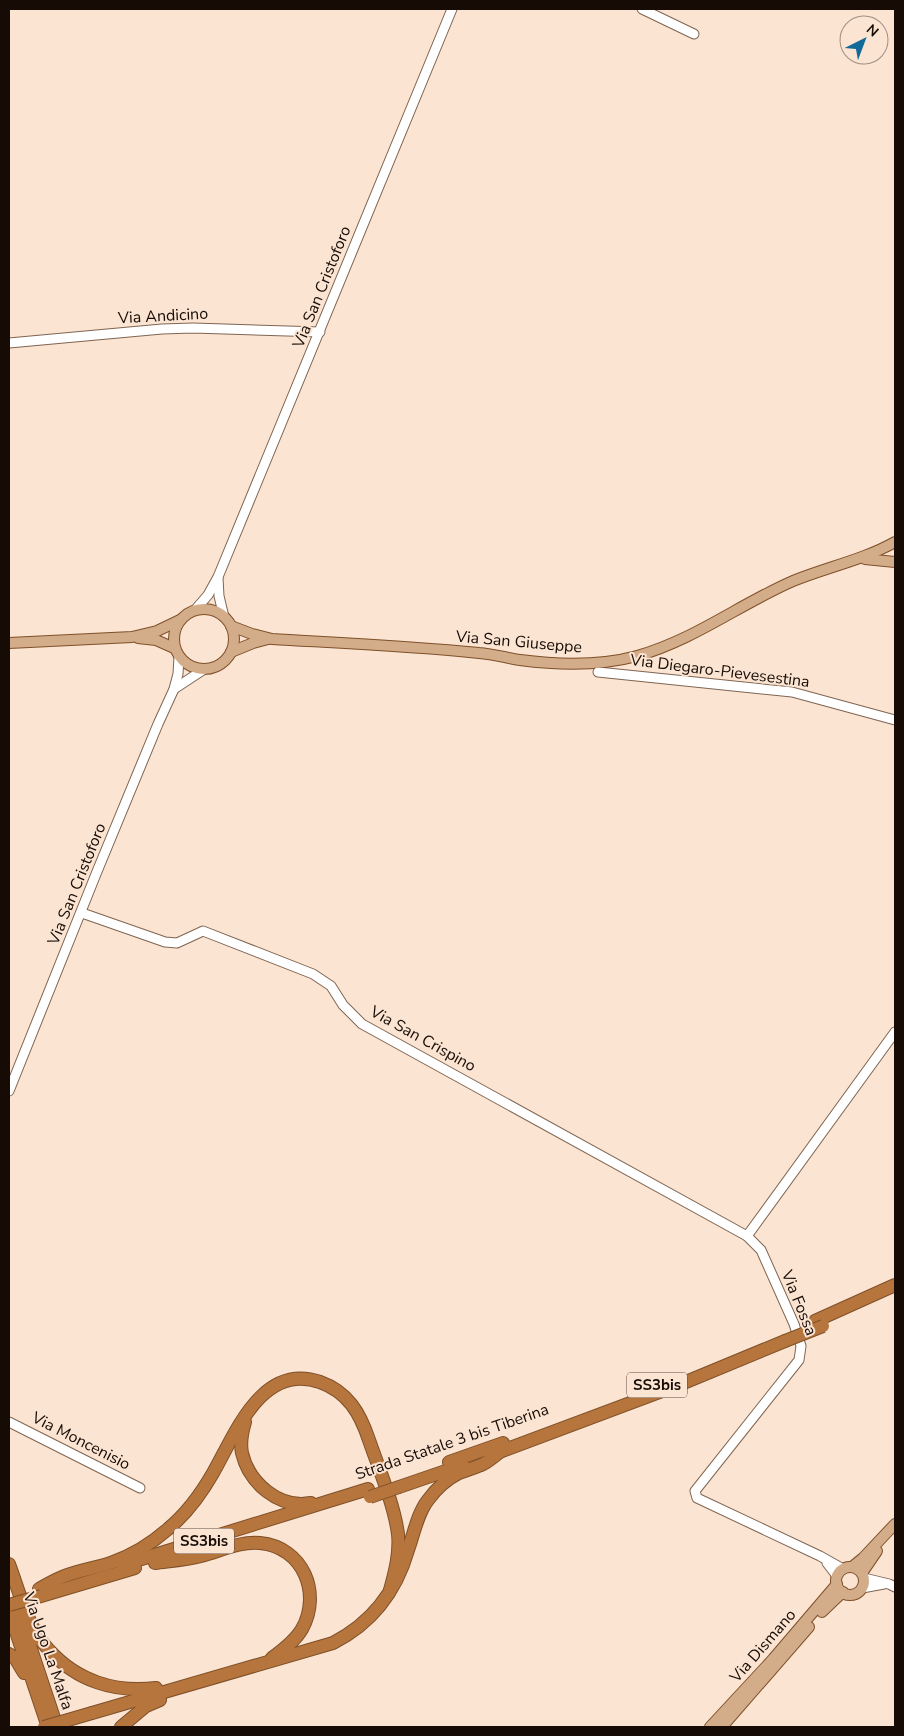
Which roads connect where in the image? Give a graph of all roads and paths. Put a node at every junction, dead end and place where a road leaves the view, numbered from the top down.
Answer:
1 (452, 9) edge
2 (642, 9) edge
3 (694, 34) dead end
4 (320, 332) junction
5 (9, 343) edge
6 (895, 542) edge
7 (861, 558) junction
8 (895, 562) edge
9 (218, 577) junction
10 (195, 610) junction
11 (224, 617) junction
12 (180, 620) junction
13 (231, 626) junction
14 (132, 637) junction
15 (272, 638) junction
16 (9, 642) edge
17 (174, 648) junction
18 (231, 652) junction
19 (179, 658) junction
20 (203, 670) junction
21 (598, 672) dead end
22 (174, 689) junction
23 (895, 720) edge
24 (82, 913) junction
25 (895, 1032) edge
26 (9, 1091) edge
27 (747, 1236) junction
28 (895, 1285) edge
29 (895, 1294) edge
30 (819, 1323) junction
31 (249, 1410) junction
32 (9, 1422) edge
33 (497, 1449) junction
34 (140, 1488) dead end
35 (369, 1493) junction
36 (892, 1528) edge
37 (870, 1562) junction
38 (150, 1563) junction
39 (9, 1564) edge
40 (843, 1577) junction
41 (863, 1580) junction
42 (9, 1584) edge
43 (889, 1585) edge
44 (390, 1590) junction
45 (40, 1592) junction
46 (9, 1597) edge
47 (9, 1606) edge
48 (9, 1611) edge
49 (9, 1654) edge
50 (264, 1664) junction
51 (191, 1685) junction
52 (45, 1727) edge
53 (57, 1727) edge
54 (121, 1727) edge
55 (710, 1727) edge
56 (722, 1727) edge

1 - 4 street, Via San Cristoforo
2 - 3 street
4 - 5 street, Via Andicino
4 - 9 street, Via San Cristoforo
6 - 7 main road, Via San Giuseppe
7 - 8 main road, Via San Giuseppe
7 - 15 main road, Via San Giuseppe
9 - 10 street, Via San Cristoforo
9 - 11 street, Via San Cristoforo
10 - 11 main road
10 - 12 main road
11 - 13 main road
12 - 14 main road
12 - 17 main road
13 - 15 main road, Via San Giuseppe
13 - 18 main road
14 - 16 main road
14 - 17 main road
15 - 18 main road, Via San Giuseppe
17 - 19 main road
18 - 20 main road
19 - 20 main road
19 - 22 street, Via San Cristoforo
20 - 22 street
21 - 23 street, Via Diegaro-Pievesestina
22 - 24 street, Via San Cristoforo
24 - 26 street, Via San Cristoforo
24 - 27 street, Via San Crispino
25 - 27 street
27 - 40 street, Via Fossa
28 - 30 highway, Strada Statale 3 bis Tiberina / SS3bis
29 - 30 highway, Strada Statale 3 bis Tiberina / SS3bis
30 - 33 highway, Strada Statale 3 bis Tiberina / SS3bis
31 - 35 highway
31 - 44 highway
31 - 45 highway
32 - 34 street, Via Moncenisio
33 - 35 highway, Strada Statale 3 bis Tiberina / SS3bis, bridge
33 - 44 highway
35 - 38 highway, Strada Statale 3 bis Tiberina / SS3bis
35 - 45 highway, Strada Statale 3 bis Tiberina / SS3bis
36 - 37 main road, Via Dismano
36 - 40 main road, Via Dismano
37 - 41 main road, Via Dismano
37 - 43 street
38 - 45 highway, Strada Statale 3 bis Tiberina / SS3bis
38 - 50 highway
39 - 51 highway
40 - 41 main road
40 - 41 main road
40 - 55 main road, Via Dismano
40 - 56 main road, Via Dismano
41 - 43 street
42 - 53 highway, Via Ugo La Malfa
44 - 50 highway
45 - 46 highway, Strada Statale 3 bis Tiberina / SS3bis
45 - 47 highway, Strada Statale 3 bis Tiberina / SS3bis, bridge
48 - 52 highway, Via Ugo La Malfa
49 - 52 highway
50 - 51 highway
51 - 52 highway, bridge
51 - 54 highway

